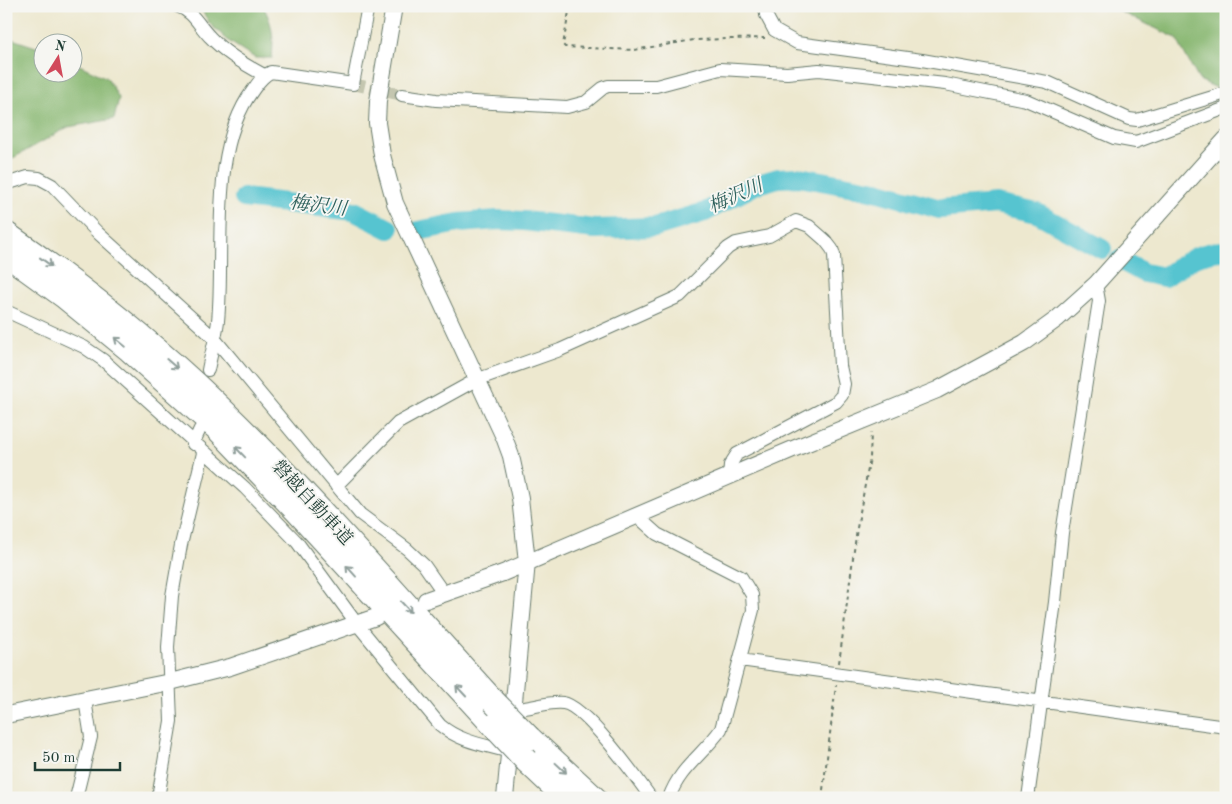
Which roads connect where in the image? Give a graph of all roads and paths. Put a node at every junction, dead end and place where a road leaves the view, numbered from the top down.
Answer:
1 (177, 6) edge
2 (368, 6) edge
3 (394, 6) edge
4 (570, 6) edge
5 (765, 6) edge
6 (779, 34) junction
7 (264, 75) junction
8 (1226, 93) edge
9 (402, 95) tunnel mouth
10 (1226, 108) edge
11 (1226, 139) edge
12 (6, 184) edge
13 (6, 234) edge
14 (6, 254) edge
15 (1096, 284) junction
16 (6, 311) edge
17 (214, 338) junction
18 (208, 370) dead end
19 (476, 380) junction
20 (869, 418) junction
21 (200, 429) dead end
22 (193, 444) junction
23 (203, 453) junction
24 (729, 476) junction
25 (336, 486) junction
26 (637, 516) junction
27 (527, 562) junction
28 (445, 595) junction
29 (426, 600) dead end
30 (376, 617) dead end
31 (357, 624) junction
32 (740, 660) junction
33 (838, 675) junction
34 (170, 682) junction
35 (85, 700) junction
36 (1040, 700) junction
37 (503, 705) junction
38 (6, 715) edge
39 (1226, 727) edge
40 (522, 751) junction
41 (76, 798) edge
42 (158, 798) edge
43 (506, 798) edge
44 (566, 798) edge
45 (594, 798) edge
46 (651, 798) edge
47 (669, 798) edge
48 (822, 798) edge
49 (1028, 798) edge

1 - 7 street
2 - 7 street
3 - 19 street
4 - 6 path
5 - 6 street
6 - 8 street
7 - 17 street
9 - 10 street
11 - 15 street
12 - 17 street
13 -> 37 highway, 磐越自動車道
40 -> 14 highway, 磐越自動車道, bridge
15 - 20 street
15 - 36 street
16 - 22 street
17 - 18 street
17 - 25 street
19 - 24 street
19 - 25 street
19 - 27 street
20 - 24 street
20 - 33 path
21 - 22 street
22 - 23 street
23 - 31 street
23 - 34 street
24 - 26 street
25 - 28 street
26 - 27 street
26 - 32 street
27 - 28 street
27 - 37 street
28 - 29 street
30 - 31 street
31 - 34 street
31 - 40 street
32 - 33 street
32 - 47 street
33 - 36 street
33 - 48 path
34 - 35 street
34 - 42 street
35 - 38 street
35 - 41 street
36 - 39 street
36 - 49 street
37 - 40 highway, 磐越自動車道, bridge
37 - 46 street
40 - 43 street
40 - 44 highway, 磐越自動車道
40 -> 45 highway, 磐越自動車道

